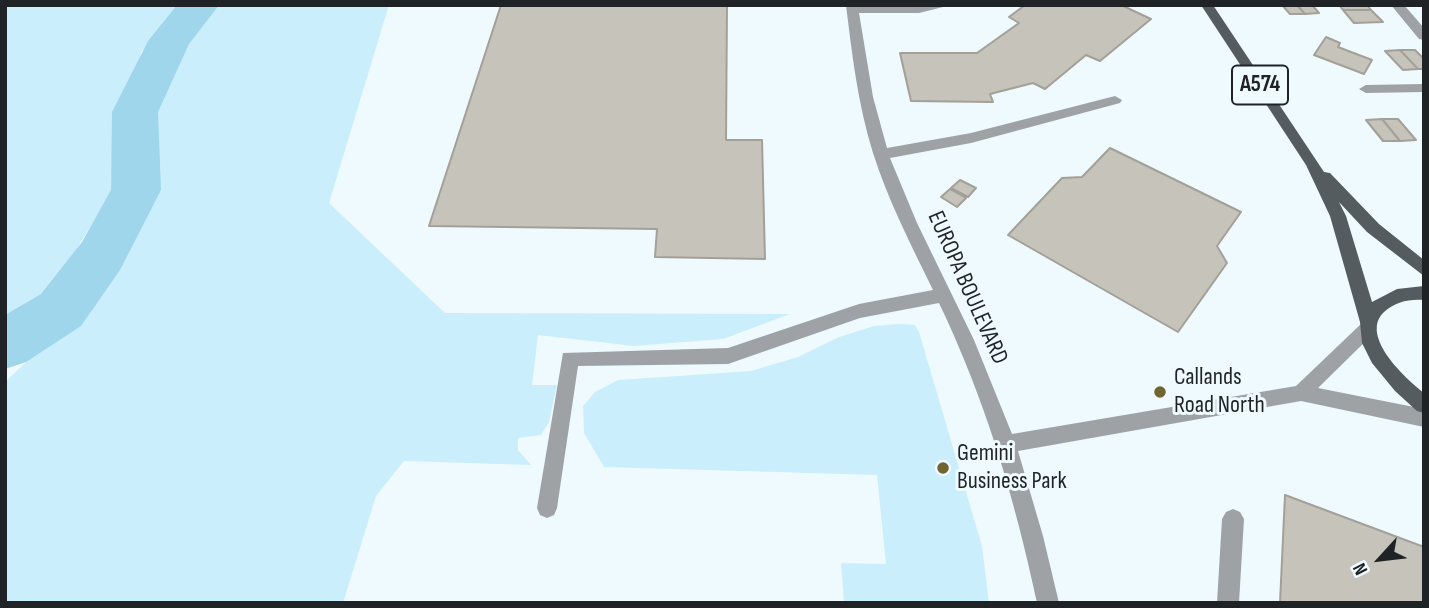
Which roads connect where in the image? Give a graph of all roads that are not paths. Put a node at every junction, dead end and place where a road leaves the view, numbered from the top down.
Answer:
1 (945, 5) edge
2 (1207, 5) edge
3 (1397, 5) edge
4 (852, 7) edge
5 (1424, 36) edge
6 (1424, 88) edge
7 (1366, 89) dead end
8 (1115, 100) dead end
9 (881, 154) junction
10 (1313, 164) junction
11 (1424, 270) edge
12 (1424, 293) edge
13 (945, 295) junction
14 (1369, 325) junction
15 (1301, 393) junction
16 (1424, 405) edge
17 (1424, 418) edge
18 (1004, 444) junction
19 (547, 508) dead end
20 (1233, 519) dead end
21 (1048, 603) edge
22 (1228, 603) edge

1 - 4 street, EUROPA BOULEVARD
2 - 10 main road, A574
3 - 5 street
4 - 9 street, EUROPA BOULEVARD
6 - 7 street
8 - 9 street
9 - 13 street, EUROPA BOULEVARD
10 - 11 main road, A574
10 - 14 main road, A574
12 - 14 main road
13 - 18 street, EUROPA BOULEVARD
13 - 19 street
14 - 15 street
14 - 16 main road, A574
15 - 17 street
15 - 18 street
18 - 21 street, EUROPA BOULEVARD
20 - 22 street

